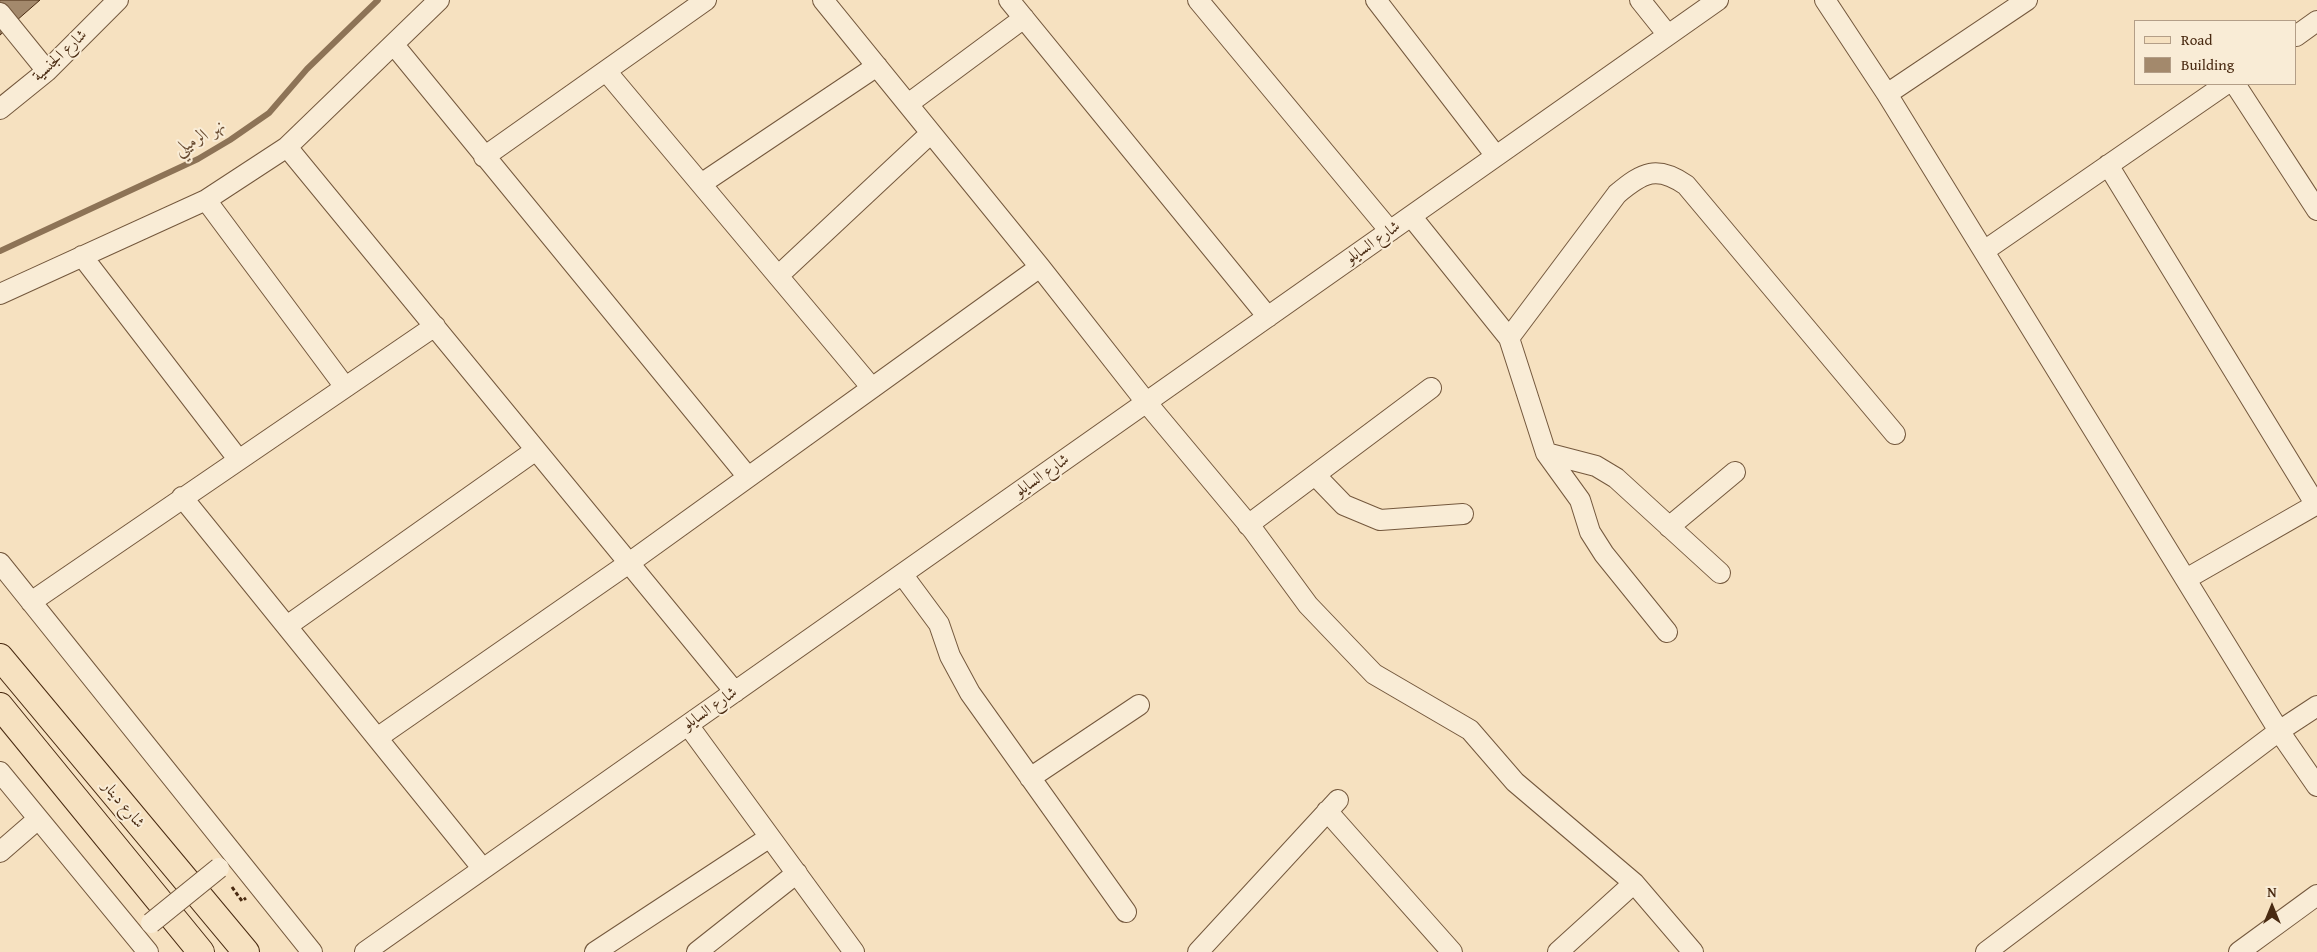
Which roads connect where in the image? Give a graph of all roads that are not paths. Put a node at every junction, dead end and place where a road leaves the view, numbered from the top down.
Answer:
1 (118, 0) edge
2 (439, 0) edge
3 (706, 0) edge
4 (823, 0) edge
5 (1009, 0) edge
6 (1198, 0) edge
7 (1376, 0) edge
8 (1640, 0) edge
9 (1718, 0) edge
10 (1825, 0) edge
11 (2027, 0) edge
12 (0, 12) edge
13 (1024, 18) junction
14 (2317, 21) edge
15 (1668, 35) junction
16 (2297, 35) edge
17 (394, 45) junction
18 (877, 66) junction
19 (47, 71) junction
20 (606, 71) junction
21 (2225, 85) edge
22 (2236, 85) edge
23 (1888, 94) junction
24 (908, 104) junction
25 (0, 109) edge
26 (931, 133) junction
27 (287, 146) junction
28 (1496, 156) junction
29 (484, 157) junction
30 (2108, 165) junction
31 (701, 184) junction
32 (206, 200) junction
33 (2317, 210) edge
34 (1411, 216) junction
35 (1390, 231) junction
36 (1984, 251) junction
37 (82, 256) junction
38 (1040, 267) junction
39 (778, 276) junction
40 (0, 294) edge
41 (1268, 317) junction
42 (435, 326) junction
43 (1509, 338) junction
44 (346, 387) junction
45 (872, 388) junction
46 (1431, 388) dead end
47 (1146, 402) junction
48 (1895, 434) dead end
49 (536, 450) junction
50 (1546, 453) junction
51 (238, 459) junction
52 (1735, 472) dead end
53 (1315, 474) junction
54 (748, 477) junction
55 (182, 497) junction
56 (2316, 505) edge
57 (1464, 514) dead end
58 (1248, 525) junction
59 (1670, 527) junction
60 (629, 562) junction
61 (0, 563) edge
62 (1720, 573) dead end
63 (902, 574) junction
64 (2186, 579) junction
65 (31, 602) junction
66 (287, 626) junction
67 (1668, 632) dead end
68 (0, 657) edge
69 (735, 692) junction
70 (1139, 705) dead end
71 (0, 706) edge
72 (2317, 706) edge
73 (688, 725) junction
74 (2279, 731) junction
75 (377, 738) junction
76 (0, 772) edge
77 (1030, 778) junction
78 (2317, 786) edge
79 (38, 819) junction
80 (770, 837) junction
81 (0, 852) edge
82 (219, 868) dead end
83 (483, 869) junction
84 (797, 873) junction
85 (1634, 883) junction
86 (2317, 895) edge
87 (1126, 912) dead end
88 (151, 923) dead end
89 (148, 952) edge
90 (200, 952) edge
91 (246, 952) edge
92 (312, 952) edge
93 (365, 952) edge
94 (595, 952) edge
95 (697, 952) edge
96 (854, 952) edge
97 (1198, 952) edge
98 (1452, 952) edge
99 (1558, 952) edge
100 (1693, 952) edge
101 (1986, 952) edge
102 (2239, 952) edge

1 - 19 street, شارع الجنسية
2 - 17 street
3 - 20 street
4 - 18 street
5 - 13 street
6 - 35 street
7 - 28 street
8 - 15 street
9 - 15 street, شارع السايلو
10 - 23 street
11 - 23 street
12 - 19 street
13 - 24 street
13 - 41 street
14 - 16 street
15 - 28 street, شارع السايلو
17 - 27 street
17 - 29 street
18 - 24 street
18 - 31 street
19 - 25 street, شارع الجنسية
20 - 29 street
20 - 31 street
21 - 30 street
22 - 33 street
23 - 36 street
24 - 26 street
26 - 38 street
26 - 39 street
27 - 32 street
27 - 42 street
28 - 34 street, شارع السايلو
29 - 54 street
30 - 36 street
30 - 56 street
31 - 39 street
32 - 37 street
32 - 44 street
34 - 35 street, شارع السايلو
34 - 43 street
35 - 41 street, شارع السايلو
36 - 64 street
37 - 40 street
37 - 51 street
38 - 45 street
38 - 47 street
39 - 45 street
41 - 47 street, شارع السايلو
42 - 44 street
42 - 49 street
43 - 48 street
43 - 50 street
44 - 51 street
45 - 54 street
46 - 53 street
47 - 58 street
47 - 63 street, شارع السايلو
49 - 60 street
49 - 66 street
50 - 59 street
50 - 67 street
51 - 55 street
52 - 59 street
53 - 57 street
53 - 58 street
54 - 60 street
55 - 65 street
55 - 66 street
56 - 64 street
58 - 85 street
59 - 62 street
60 - 69 street
60 - 75 street
61 - 65 street
63 - 69 street, شارع السايلو
63 - 77 street
64 - 74 street
65 - 92 street
66 - 75 street
68 - 91 main road, شارع دينار
69 - 73 street, شارع السايلو
70 - 77 street
71 - 90 main road
72 - 74 street
73 - 80 street
73 - 83 street, شارع السايلو
74 - 78 street
74 - 101 street
75 - 83 street
76 - 79 street
77 - 87 street
79 - 81 street
79 - 89 street
80 - 84 street
80 - 94 street
82 - 88 street, bridge
83 - 93 street, شارع السايلو
84 - 95 street
84 - 96 street
85 - 99 street
85 - 100 street
86 - 102 street
97 - 98 street

